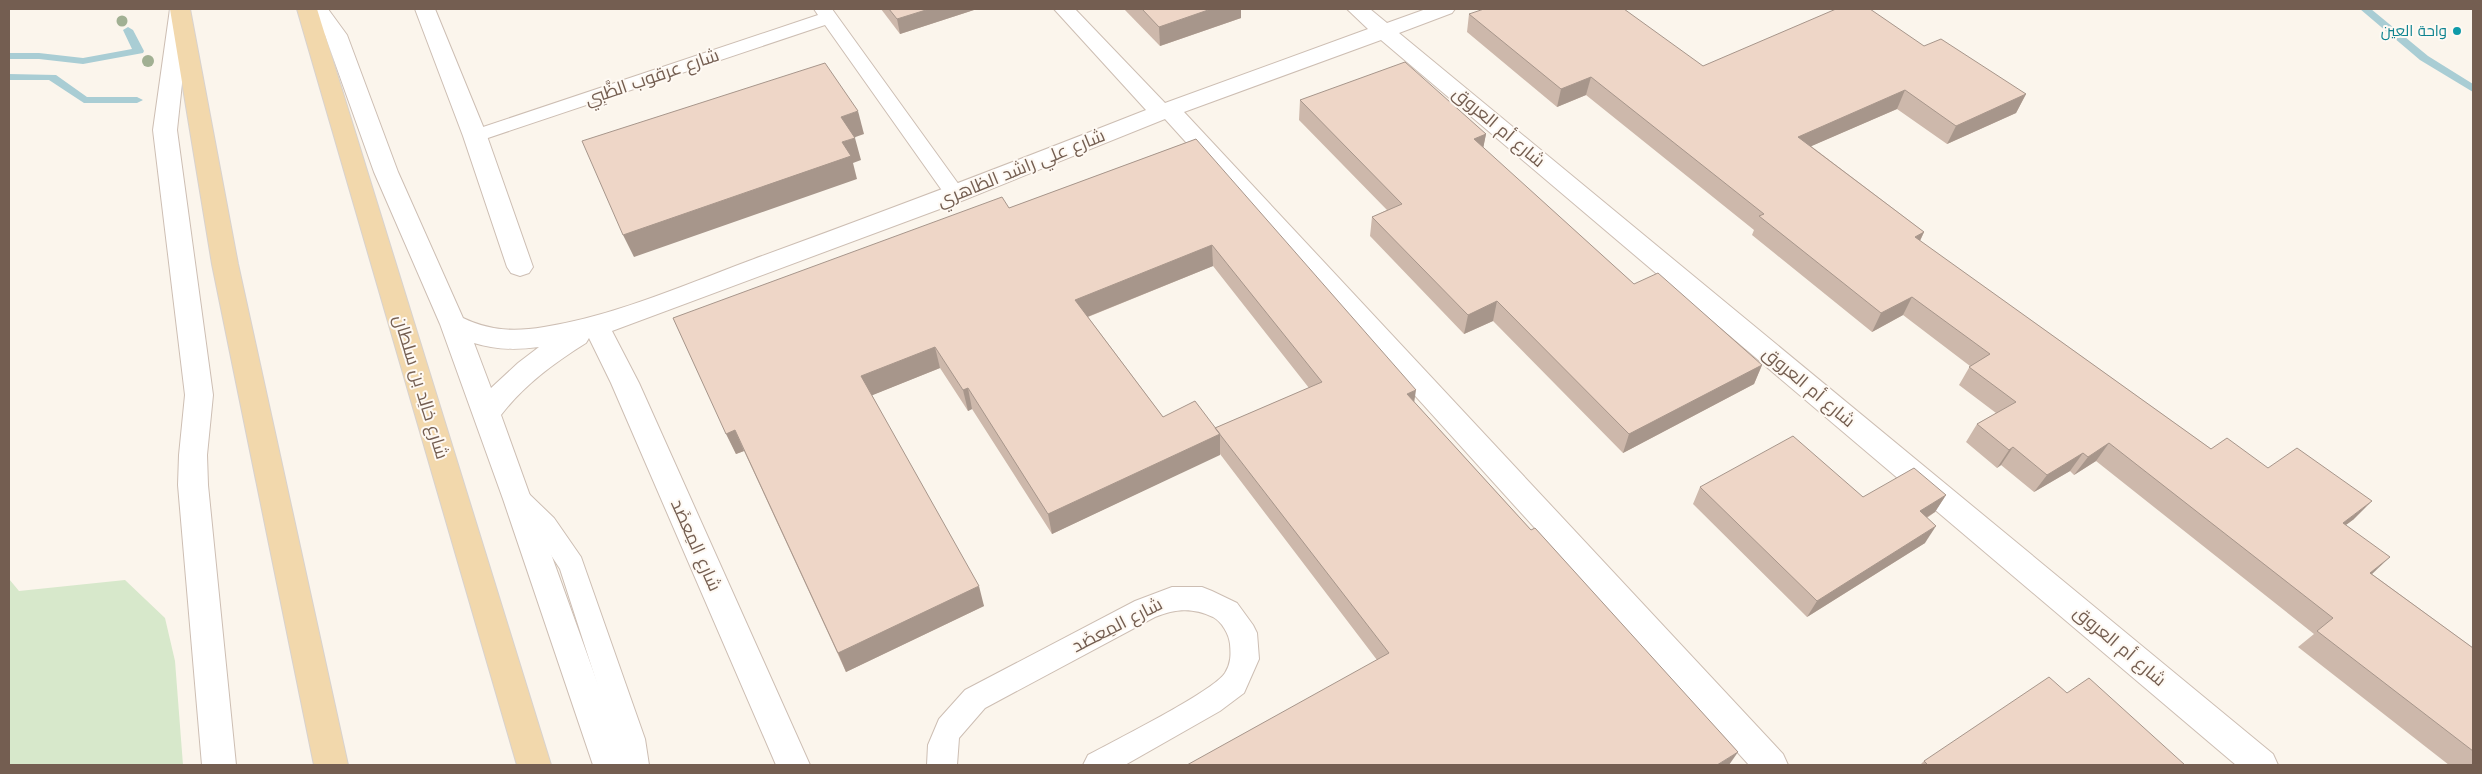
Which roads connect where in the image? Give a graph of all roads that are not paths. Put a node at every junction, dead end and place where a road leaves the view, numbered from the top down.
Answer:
1 (180, 9) edge
2 (307, 9) edge
3 (318, 9) edge
4 (425, 9) edge
5 (1064, 9) edge
6 (1357, 9) edge
7 (1445, 9) edge
8 (826, 13) edge
9 (1383, 31) junction
10 (1165, 111) junction
11 (475, 136) junction
12 (955, 194) junction
13 (520, 267) dead end
14 (453, 324) junction
15 (596, 326) junction
16 (486, 413) junction
17 (518, 499) junction
18 (219, 765) edge
19 (331, 765) edge
20 (534, 765) edge
21 (610, 765) edge
22 (634, 765) edge
23 (793, 765) edge
24 (942, 765) edge
25 (1098, 765) edge
26 (1771, 765) edge
27 (2261, 765) edge

1 - 18 street
1 - 19 main road
2 - 20 main road, شارع خالِد بن سلطان
3 - 14 street
4 - 11 street
5 - 10 street
6 - 9 street, شارع أم العروق
7 - 9 street, شارع علي راشد الظاهري
8 - 11 lane, شارع عرقوب الظَّبِي
8 - 12 lane
9 - 10 street, شارع علي راشد الظاهري
9 - 27 street, شارع أم العروق
10 - 12 street, شارع علي راشد الظاهري
10 - 26 street
11 - 13 street
12 - 15 street, شارع علي راشد الظاهري
14 - 15 street
14 - 16 street
15 - 16 street
15 - 23 street, شارع المِعضَد
16 - 17 street
17 - 21 street
17 - 22 lane
24 - 25 lane, شارع المِعضَد

